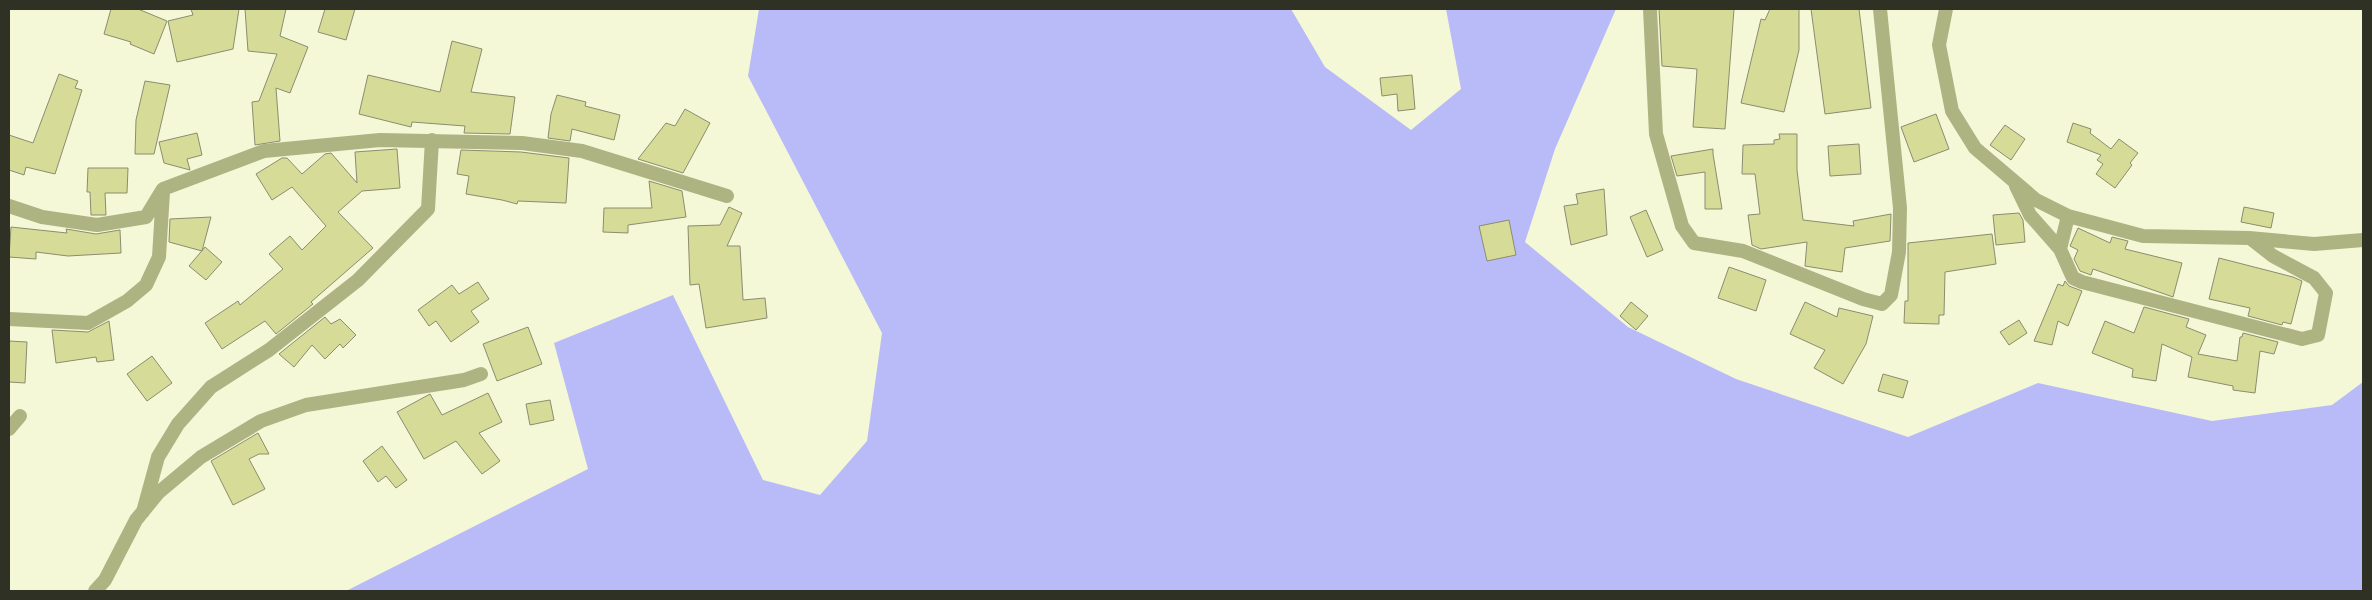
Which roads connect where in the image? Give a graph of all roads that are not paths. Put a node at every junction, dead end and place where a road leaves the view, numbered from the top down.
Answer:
1 (1650, 9) edge
2 (1880, 9) edge
3 (1946, 9) edge
4 (432, 140) junction
5 (2013, 180) junction
6 (163, 189) junction
7 (727, 196) dead end
8 (9, 206) edge
9 (2068, 216) junction
10 (2249, 238) junction
11 (2363, 240) edge
12 (2060, 249) junction
13 (9, 319) edge
14 (481, 374) dead end
15 (20, 416) dead end
16 (9, 430) edge
17 (142, 512) junction
18 (95, 591) edge

1 - 2 street
3 - 5 street
4 - 6 street
4 - 7 street
4 - 17 street
5 - 9 street
5 - 12 street
6 - 8 street
6 - 13 street
9 - 10 street
9 - 12 street
10 - 11 street
10 - 12 street
14 - 17 street
15 - 16 street
17 - 18 street

